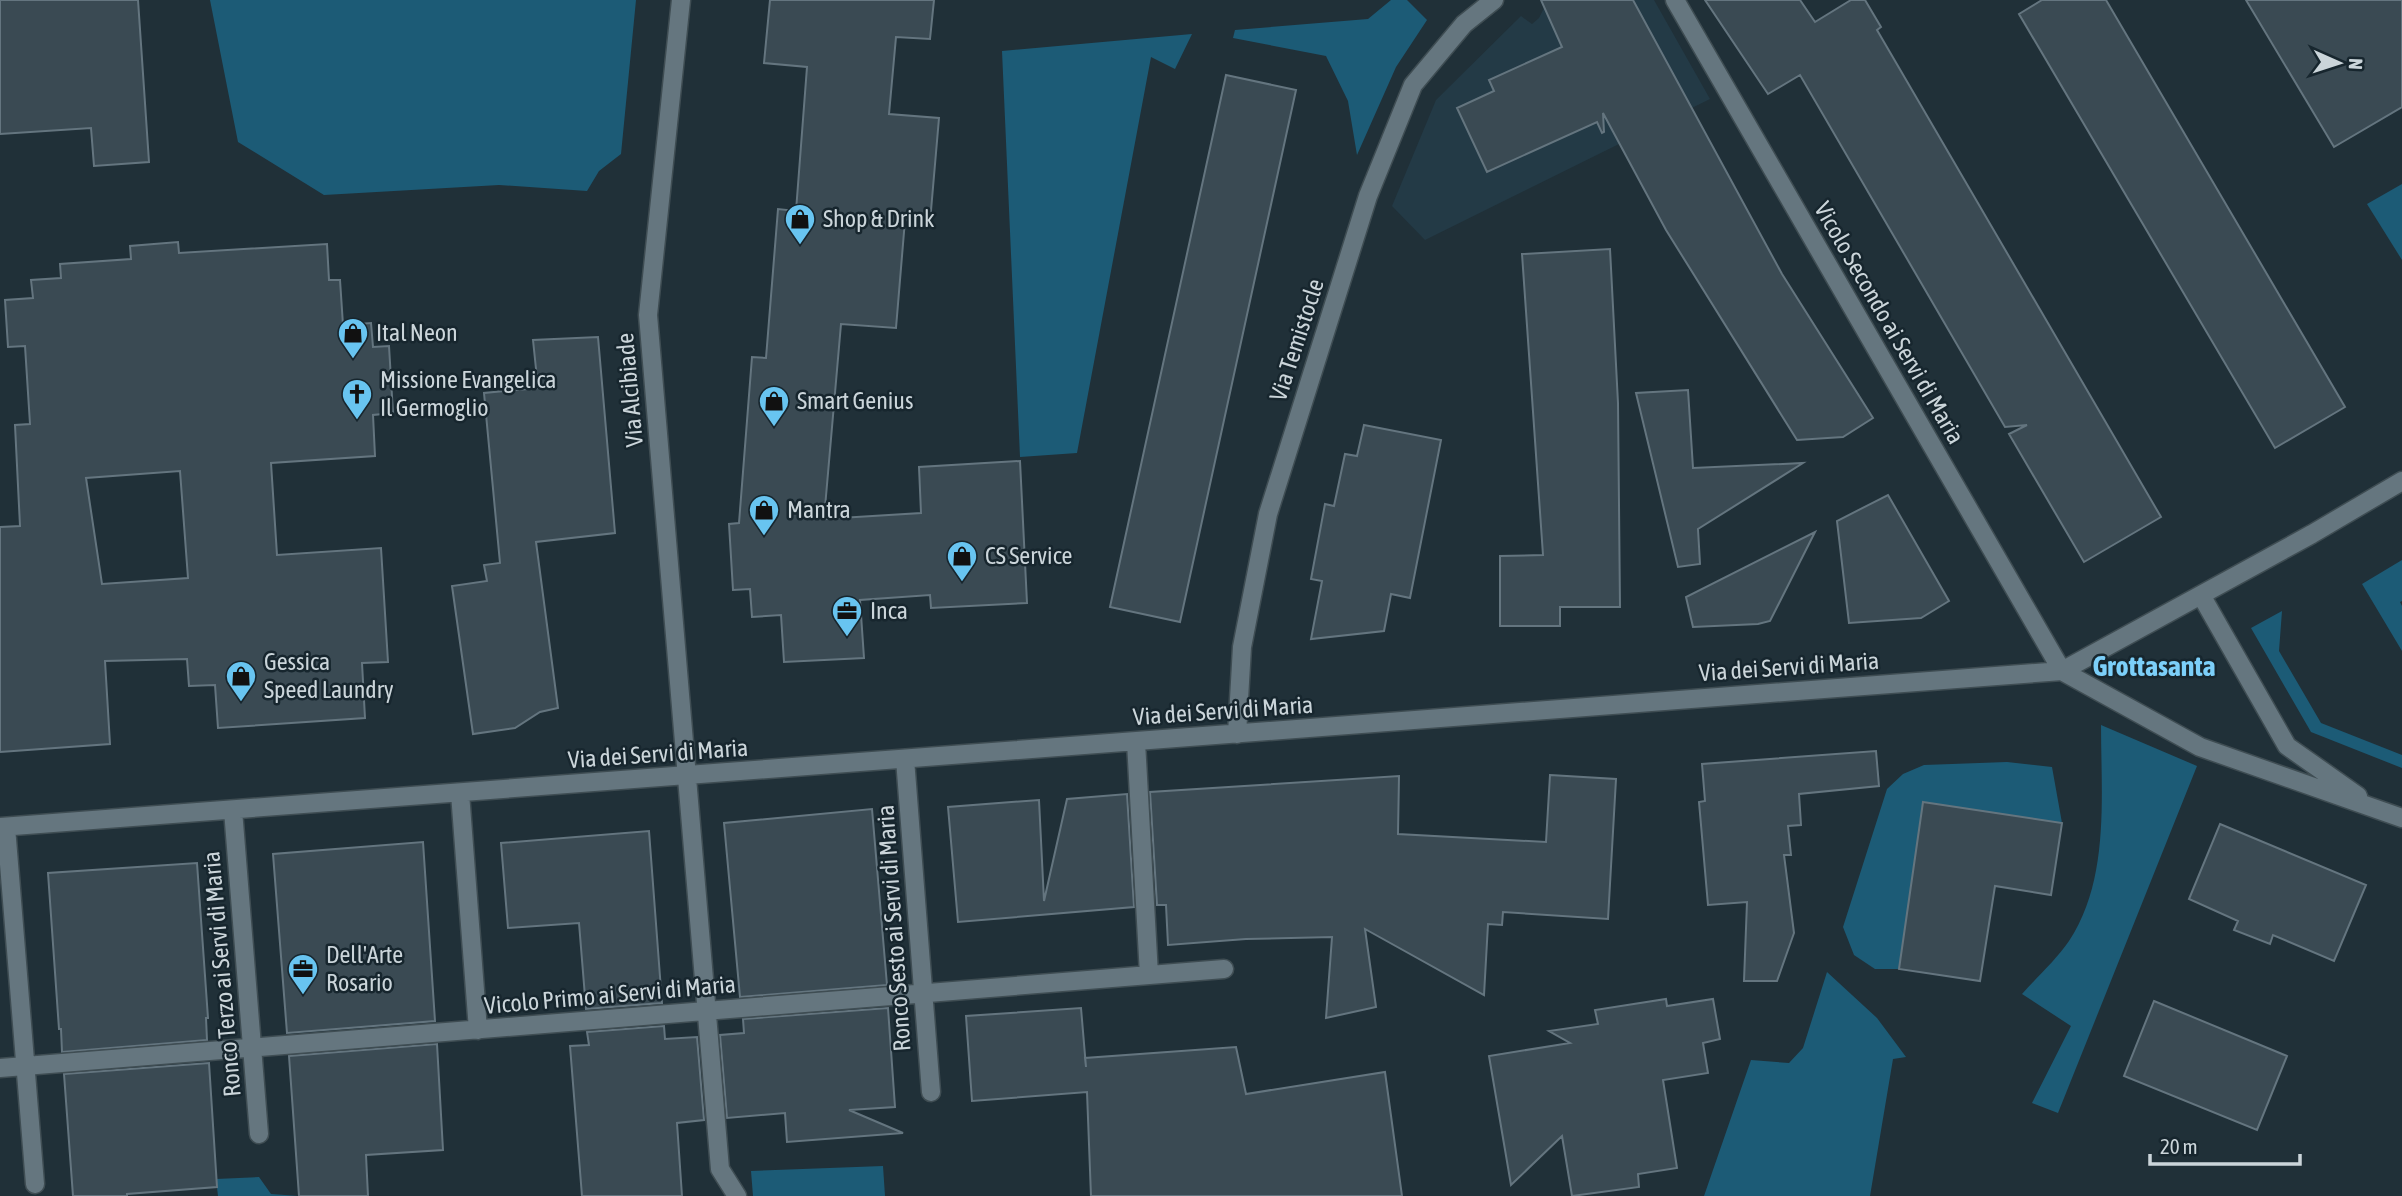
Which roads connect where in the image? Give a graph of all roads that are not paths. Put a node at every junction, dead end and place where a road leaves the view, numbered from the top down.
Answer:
1 (681, 0) edge
2 (1494, 0) edge
3 (1675, 0) edge
4 (2402, 481) edge
5 (2201, 595) junction
6 (2062, 671) junction
7 (1237, 734) junction
8 (1136, 742) junction
9 (905, 759) junction
10 (688, 776) junction
11 (460, 793) junction
12 (2376, 808) junction
13 (233, 810) junction
14 (2402, 818) edge
15 (3, 827) edge
16 (1224, 969) dead end
17 (1149, 975) junction
18 (923, 995) junction
19 (706, 1012) junction
20 (478, 1030) junction
21 (252, 1049) junction
22 (25, 1067) junction
23 (0, 1068) edge
24 (931, 1092) dead end
25 (259, 1133) dead end
26 (35, 1184) dead end
27 (737, 1196) edge

1 - 10 street, Via Alcibiade
2 - 7 street, Via Temistocle
3 - 6 street, Vicolo Secondo ai Servi di Maria
4 - 5 street, Via dei Servi di Maria
5 - 6 street, Via dei Servi di Maria
5 - 12 street
6 - 7 street, Via dei Servi di Maria
6 - 12 street
7 - 8 street, Via dei Servi di Maria
8 - 9 street, Via dei Servi di Maria
8 - 17 street
9 - 10 street, Via dei Servi di Maria
9 - 18 street, Ronco Sesto ai Servi di Maria
10 - 11 street, Via dei Servi di Maria
10 - 19 street, Via Alcibiade
11 - 13 street, Via dei Servi di Maria
11 - 20 street
12 - 14 street
13 - 15 street, Via dei Servi di Maria
13 - 21 street, Ronco Terzo ai Servi di Maria
15 - 22 street
16 - 17 street, Vicolo Primo ai Servi di Maria
17 - 18 street, Vicolo Primo ai Servi di Maria
18 - 19 street, Vicolo Primo ai Servi di Maria
18 - 24 street, Ronco Sesto ai Servi di Maria
19 - 20 street, Vicolo Primo ai Servi di Maria
19 - 27 street, Via Alcibiade
20 - 21 street, Vicolo Primo ai Servi di Maria
21 - 22 street, Vicolo Primo ai Servi di Maria
21 - 25 street, Ronco Terzo ai Servi di Maria
22 - 23 street, Vicolo Primo ai Servi di Maria
22 - 26 street

